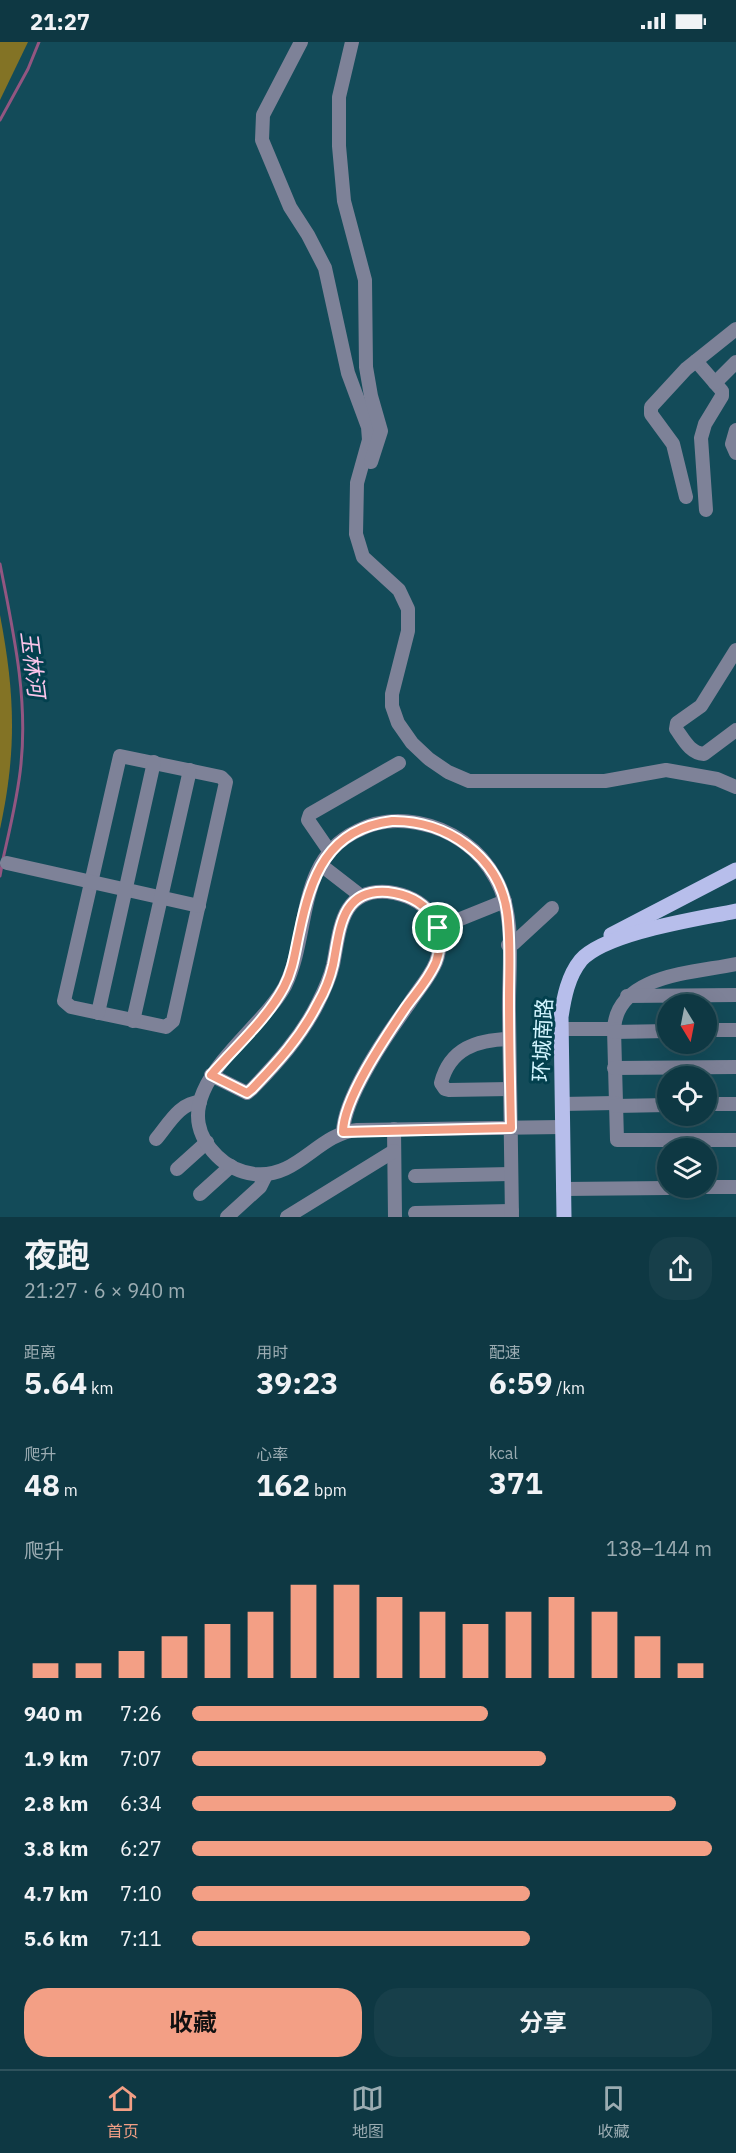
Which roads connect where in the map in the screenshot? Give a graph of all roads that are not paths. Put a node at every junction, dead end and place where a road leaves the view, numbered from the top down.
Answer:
1 (301, 42) edge
2 (352, 42) edge
3 (736, 330) edge
4 (696, 361) junction
5 (736, 362) edge
6 (715, 383) junction
7 (736, 430) edge
8 (736, 453) edge
9 (357, 483) junction
10 (686, 497) dead end
11 (706, 510) dead end
12 (736, 650) edge
13 (736, 730) edge
14 (154, 762) junction
15 (399, 763) dead end
16 (190, 770) junction
17 (736, 787) edge
18 (330, 852) junction
19 (7, 863) dead end
20 (321, 865) junction
21 (736, 870) edge
22 (90, 882) junction
23 (125, 890) junction
24 (361, 896) junction
25 (161, 898) junction
26 (505, 901) junction
27 (199, 906) junction
28 (552, 909) dead end
29 (736, 911) edge
30 (648, 914) junction
31 (438, 928) junction
32 (654, 929) junction
33 (508, 945) junction
34 (583, 958) junction
35 (736, 964) edge
36 (736, 994) edge
37 (627, 996) junction
38 (98, 1013) junction
39 (133, 1021) junction
40 (561, 1029) junction
41 (614, 1030) junction
42 (717, 1030) edge
43 (736, 1030) edge
44 (657, 1031) edge
45 (509, 1039) junction
46 (736, 1067) edge
47 (614, 1068) junction
48 (211, 1075) junction
49 (510, 1089) junction
50 (200, 1101) junction
51 (562, 1104) junction
52 (615, 1104) junction
53 (717, 1104) edge
54 (736, 1104) edge
55 (657, 1105) edge
56 (562, 1127) junction
57 (511, 1128) junction
58 (394, 1130) junction
59 (343, 1132) junction
60 (156, 1139) dead end
61 (736, 1140) edge
62 (207, 1142) junction
63 (394, 1151) junction
64 (231, 1166) junction
65 (177, 1169) dead end
66 (511, 1174) junction
67 (266, 1175) junction
68 (415, 1176) dead end
69 (717, 1187) edge
70 (736, 1187) edge
71 (657, 1188) edge
72 (563, 1189) junction
73 (200, 1194) dead end
74 (415, 1213) dead end
75 (512, 1214) edge
76 (227, 1217) edge
77 (287, 1217) edge
78 (395, 1217) edge
79 (564, 1217) edge

1 - 9 street
2 - 9 street
3 - 4 street
4 - 6 street
4 - 10 street
5 - 6 street
6 - 11 street
7 - 8 street
9 - 17 street
12 - 13 street
14 - 16 street
14 - 22 street
14 - 23 street
15 - 18 street
16 - 25 street
16 - 27 street
18 - 20 street
18 - 26 street
19 - 22 street
20 - 24 street
20 - 48 street
21 - 30 main road
22 - 23 street
22 - 38 street
23 - 25 street
23 - 38 street
24 - 31 street
24 - 48 street
25 - 27 street
25 - 39 street
26 - 31 street
26 - 33 street
27 - 39 street
28 - 33 street
29 - 32 main road
30 - 32 main road
30 - 34 main road
31 - 59 street
32 - 34 main road
33 - 45 street
34 - 40 main road, 环城南路
35 - 37 street
36 - 37 street
37 - 41 street
38 - 39 street
40 - 41 street
40 - 51 main road, 环城南路
41 - 44 street
41 - 47 street
42 - 43 street
45 - 49 street
45 - 49 street
46 - 47 street
47 - 52 street
48 - 50 street
49 - 57 street
50 - 60 street
50 - 62 street
51 - 52 street
51 - 56 main road, 环城南路
52 - 55 street
52 - 61 street
53 - 54 street
56 - 57 street
56 - 72 main road, 环城南路
57 - 58 street
57 - 66 street
58 - 59 street
58 - 63 street
59 - 67 street
62 - 64 street
62 - 65 street
63 - 77 street
63 - 78 street
64 - 67 street
64 - 73 street
66 - 68 street
66 - 75 street
67 - 76 street
69 - 70 street
71 - 72 street
72 - 79 main road, 环城南路
74 - 75 street

